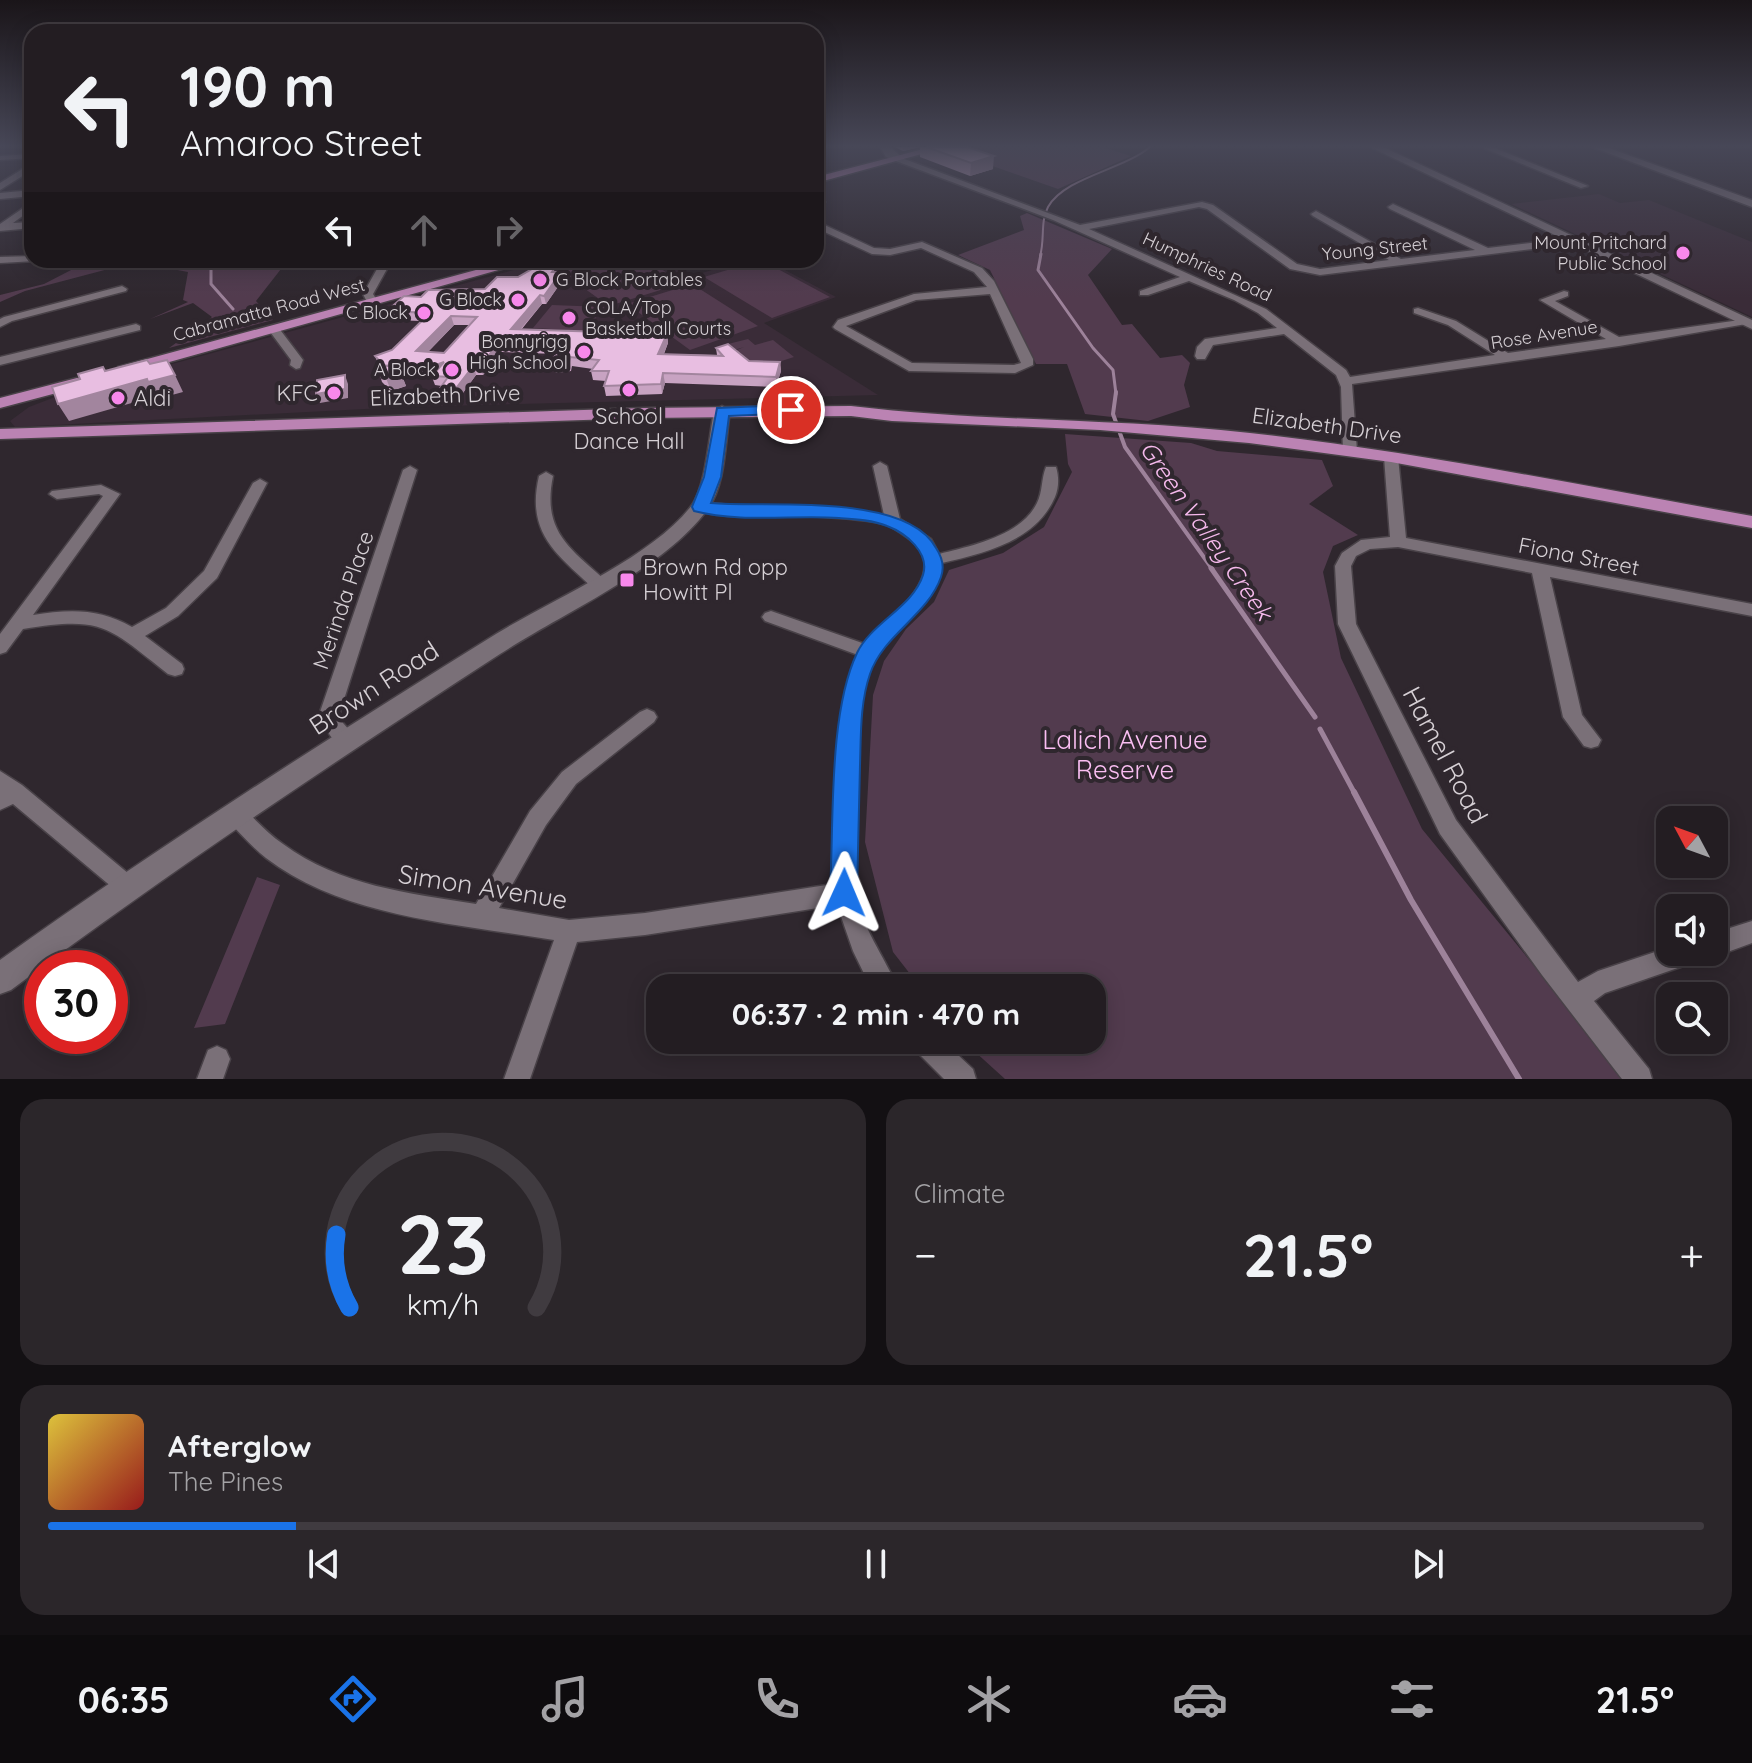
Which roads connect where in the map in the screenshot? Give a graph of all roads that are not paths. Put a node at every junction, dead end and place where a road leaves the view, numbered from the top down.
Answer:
1 (1002, 197) edge
2 (1481, 197) edge
3 (1393, 207) dead end
4 (24, 211) edge
5 (1316, 214) dead end
6 (24, 226) edge
7 (2, 227) edge
8 (824, 228) edge
9 (1079, 228) junction
10 (1573, 241) junction
11 (1486, 252) junction
12 (24, 259) edge
13 (0, 260) edge
14 (1401, 263) junction
15 (383, 268) edge
16 (498, 268) edge
17 (1189, 277) junction
18 (122, 289) dead end
19 (993, 290) junction
20 (1144, 293) dead end
21 (1564, 294) dead end
22 (372, 302) junction
23 (1418, 311) dead end
24 (0, 324) edge
25 (1750, 324) edge
26 (136, 328) dead end
27 (274, 329) junction
28 (1288, 330) junction
29 (1619, 342) junction
30 (1201, 356) dead end
31 (1507, 358) junction
32 (0, 361) edge
33 (296, 365) dead end
34 (1346, 381) junction
35 (0, 407) edge
36 (721, 417) junction
37 (3, 436) edge
38 (1350, 451) junction
39 (1391, 457) junction
40 (880, 466) dead end
41 (410, 470) dead end
42 (1051, 470) dead end
43 (546, 476) dead end
44 (260, 483) dead end
45 (57, 494) dead end
46 (700, 507) junction
47 (893, 521) junction
48 (1752, 522) edge
49 (1398, 542) junction
50 (934, 560) junction
51 (1540, 571) junction
52 (599, 584) junction
53 (1752, 610) edge
54 (771, 617) dead end
55 (20, 623) junction
56 (131, 636) junction
57 (0, 647) edge
58 (868, 652) junction
59 (175, 669) dead end
60 (647, 717) dead end
61 (348, 740) junction
62 (1591, 740) dead end
63 (5, 791) edge
64 (234, 813) junction
65 (127, 886) junction
66 (844, 893) junction
67 (482, 916) junction
68 (569, 931) junction
69 (1752, 932) edge
70 (1728, 940) edge
71 (1656, 964) edge
72 (877, 974) edge
73 (0, 979) edge
74 (1576, 999) junction
75 (937, 1054) edge
76 (517, 1079) edge
77 (963, 1079) edge
78 (1639, 1079) edge

1 - 9 street, Humphries Road
2 - 10 street
3 - 11 street
4 - 7 street
5 - 14 street
6 - 7 street
8 - 19 street
9 - 14 street, Young Street
9 - 17 street, Humphries Road
10 - 11 street, Young Street
10 - 25 street
11 - 14 street, Young Street
12 - 13 street
15 - 22 street
16 - 22 main road, Cabramatta Road West
17 - 20 street
17 - 28 street, Humphries Road
18 - 24 street
19 - 19 street
21 - 29 street
22 - 27 main road, Cabramatta Road West
23 - 31 street
25 - 29 street, Rose Avenue
26 - 32 street
27 - 33 street
27 - 35 main road, Cabramatta Road West
28 - 30 street
28 - 34 street, Humphries Road
29 - 31 street, Rose Avenue
31 - 34 street, Rose Avenue
34 - 38 street
36 - 37 main road, Elizabeth Drive
36 - 38 main road, Elizabeth Drive
36 - 46 street, Brown Road
38 - 39 main road, Elizabeth Drive
39 - 48 main road, Elizabeth Drive
39 - 49 street
40 - 47 street
41 - 61 street, Merinda Place
42 - 50 street
43 - 52 street
44 - 56 street
45 - 55 street
46 - 47 street
46 - 52 street, Brown Road
47 - 50 street
49 - 51 street, Fiona Street
49 - 74 street, Hamel Road
50 - 58 street
51 - 53 street, Fiona Street
51 - 62 street
52 - 61 street, Brown Road
54 - 58 street
55 - 56 street
55 - 57 street
56 - 59 street
58 - 66 street
60 - 67 street
61 - 64 street, Brown Road
63 - 65 street
64 - 65 street, Brown Road
64 - 67 street, Simon Avenue
65 - 73 street, Brown Road
66 - 68 street, Simon Avenue
66 - 72 street
67 - 68 street, Simon Avenue
68 - 76 street
69 - 70 street
71 - 74 street
74 - 78 street, Hamel Road
75 - 77 street

